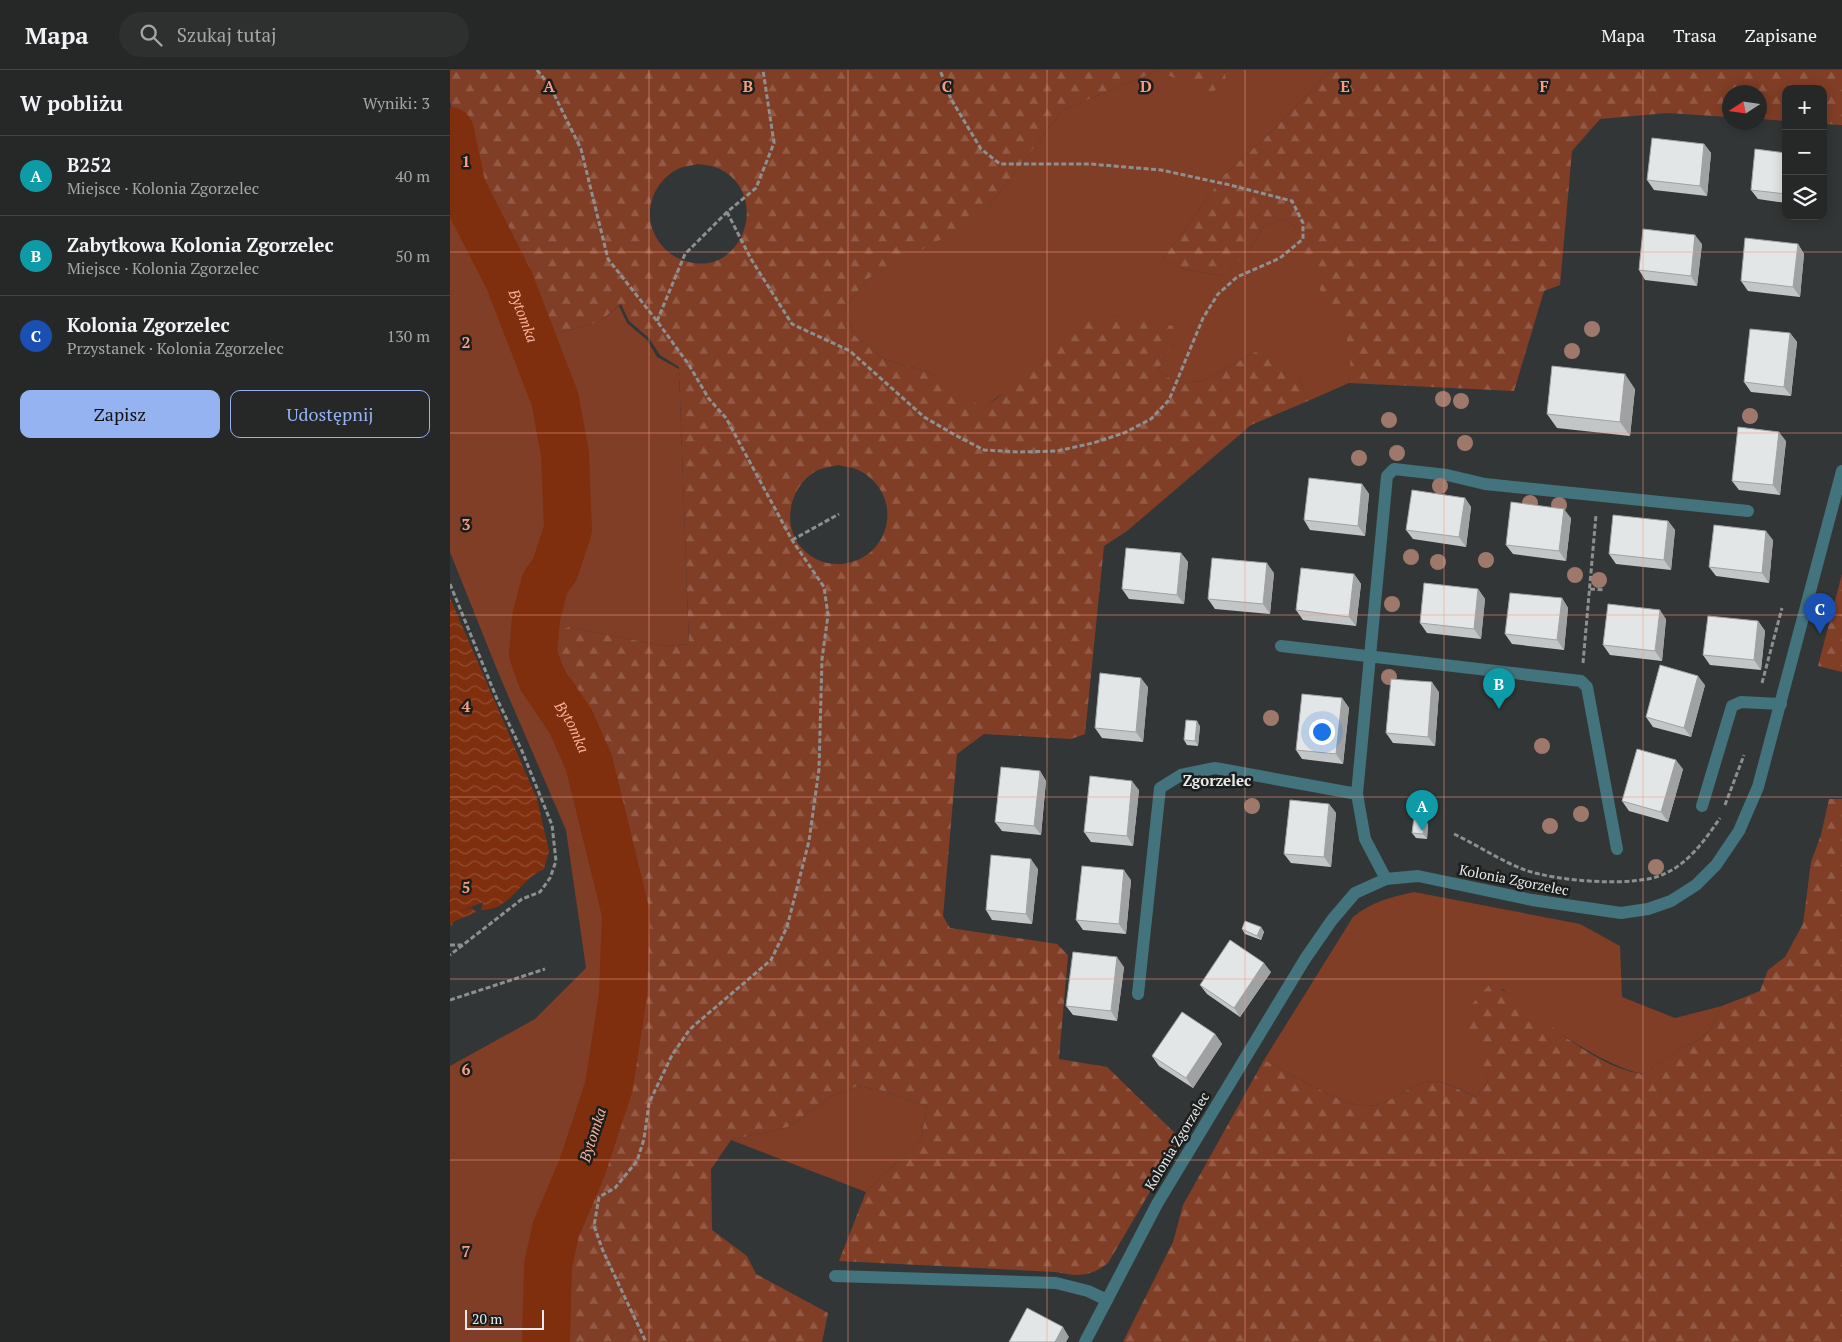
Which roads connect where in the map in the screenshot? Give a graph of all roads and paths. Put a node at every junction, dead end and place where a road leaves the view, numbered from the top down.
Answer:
1 (537, 70) edge
2 (763, 70) edge
3 (940, 70) edge
4 (727, 212) junction
5 (657, 321) junction
6 (1842, 471) edge
7 (1598, 494) junction
8 (1748, 511) dead end
9 (839, 514) dead end
10 (792, 540) junction
11 (450, 584) edge
12 (1590, 589) junction
13 (1605, 590) dead end
14 (1282, 646) dead end
15 (1371, 655) junction
16 (1581, 681) junction
17 (1780, 704) junction
18 (1357, 794) junction
19 (1702, 806) dead end
20 (1617, 849) dead end
21 (1386, 879) junction
22 (450, 945) edge
23 (462, 946) junction
24 (450, 955) edge
25 (545, 969) dead end
26 (1138, 994) dead end
27 (450, 1000) edge
28 (835, 1276) dead end
29 (1107, 1300) junction
30 (646, 1342) edge
31 (1085, 1342) edge

1 - 5 path
2 - 4 path
3 - 4 path
4 - 5 path
5 - 10 path
6 - 17 street, Kolonia Zgorzelec
7 - 8 street
7 - 12 path
7 - 15 street
9 - 10 path
10 - 30 path
11 - 23 path
12 - 13 path
12 - 16 path
14 - 15 street
15 - 16 street
15 - 18 street
16 - 20 street
17 - 19 street
17 - 21 street, Kolonia Zgorzelec
18 - 21 street
18 - 26 street
21 - 29 street, Kolonia Zgorzelec
22 - 23 path
23 - 24 path
25 - 27 path
28 - 29 street
29 - 31 street, Kolonia Zgorzelec

